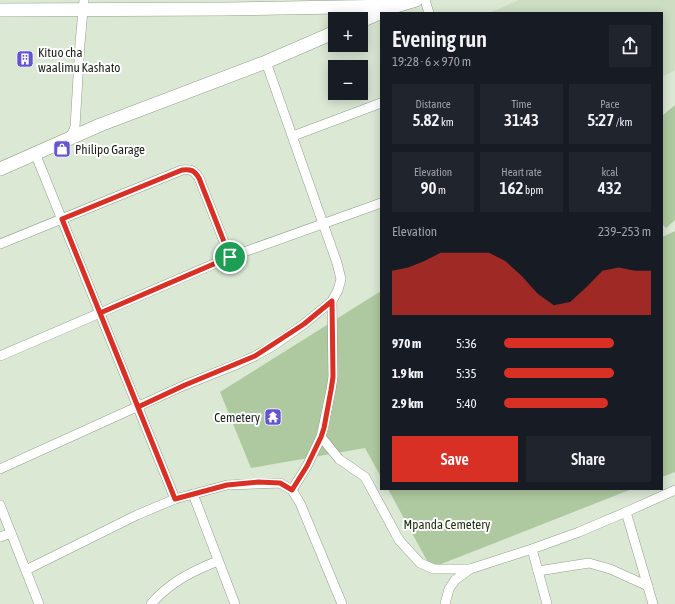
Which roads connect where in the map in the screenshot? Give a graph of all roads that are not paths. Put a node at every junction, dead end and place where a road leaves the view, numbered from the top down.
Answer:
1 (416, 0) edge
2 (425, 0) edge
3 (228, 4) edge
4 (325, 4) edge
5 (84, 5) edge
6 (396, 6) junction
7 (0, 10) edge
8 (382, 12) edge
9 (429, 12) edge
10 (380, 13) edge
11 (368, 18) edge
12 (328, 35) edge
13 (266, 62) junction
14 (380, 103) edge
15 (72, 134) dead end
16 (293, 136) junction
17 (35, 153) junction
18 (0, 169) edge
19 (380, 203) edge
20 (62, 219) junction
21 (323, 224) junction
22 (0, 244) edge
23 (230, 257) junction
24 (332, 301) junction
25 (100, 313) junction
26 (0, 356) edge
27 (138, 407) junction
28 (321, 437) junction
29 (0, 470) edge
30 (292, 490) junction
31 (675, 490) edge
32 (193, 494) junction
33 (175, 499) junction
34 (0, 505) edge
35 (626, 512) junction
36 (11, 533) junction
37 (0, 537) edge
38 (532, 549) junction
39 (218, 561) junction
40 (470, 569) junction
41 (26, 570) junction
42 (538, 571) junction
43 (648, 586) junction
44 (39, 604) edge
45 (151, 604) edge
46 (235, 604) edge
47 (342, 604) edge
48 (445, 604) edge
49 (547, 604) edge
50 (653, 604) edge

1 - 6 street
2 - 9 street
3 - 4 street
3 - 5 street
4 - 6 street
5 - 7 street
5 - 15 street
6 - 8 street
10 - 11 street
12 - 13 street
13 - 16 street
13 - 17 street
14 - 16 street
16 - 21 street
17 - 18 street
17 - 20 street
19 - 21 street
20 - 22 street
20 - 23 street
20 - 25 street
21 - 23 street
21 - 24 street
23 - 25 street
24 - 27 street
24 - 28 street
25 - 26 street
25 - 27 street
27 - 29 street
27 - 33 street
28 - 30 street
28 - 40 street
30 - 32 street
30 - 47 street
31 - 35 street
32 - 33 street
32 - 39 street
33 - 41 street
34 - 36 street
35 - 38 street
35 - 43 street
36 - 37 street
36 - 41 street
38 - 40 street
38 - 42 street
39 - 45 street
39 - 46 street
40 - 48 street
41 - 44 street
42 - 43 street
42 - 49 street
43 - 50 street

